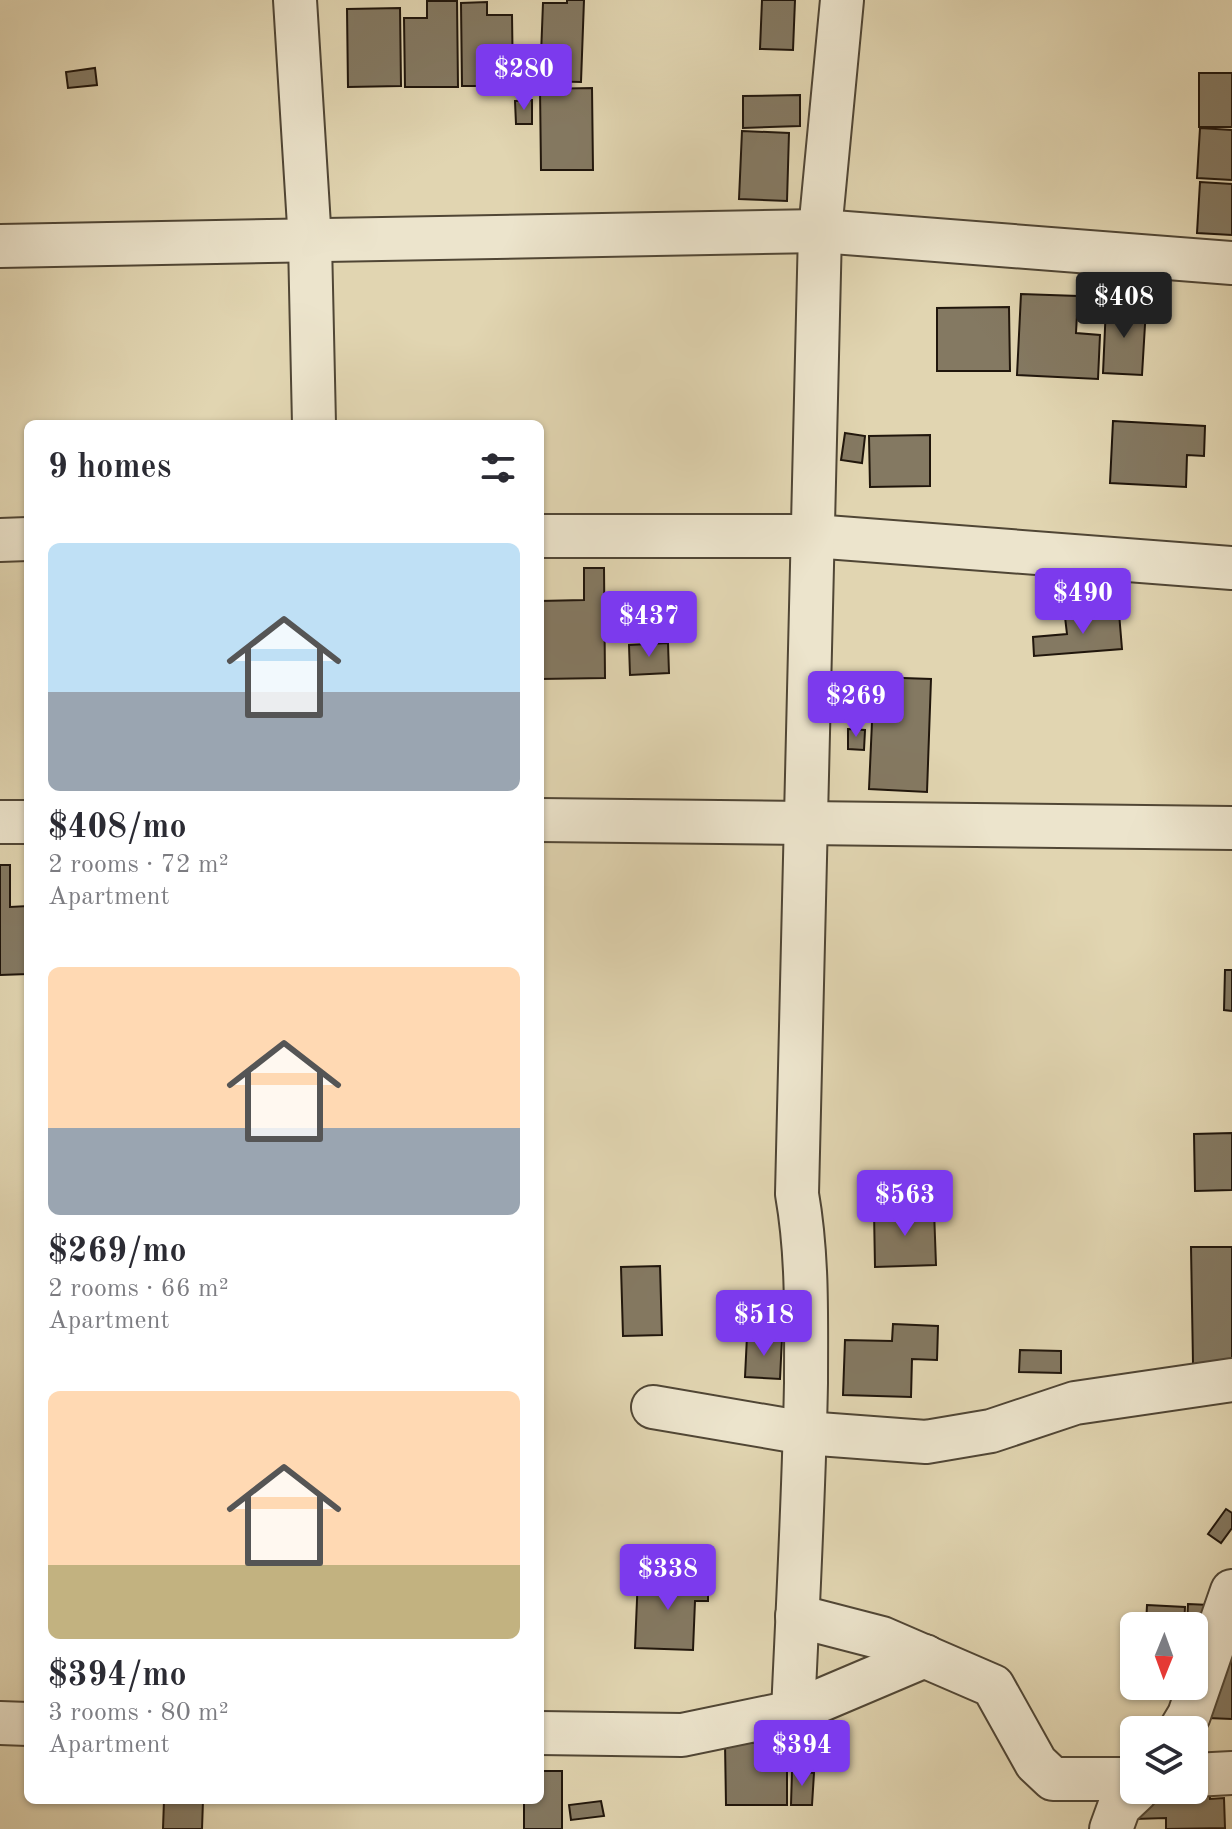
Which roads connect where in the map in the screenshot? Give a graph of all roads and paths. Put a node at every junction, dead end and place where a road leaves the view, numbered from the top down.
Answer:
1 (295, 0) edge
2 (842, 0) edge
3 (820, 231) junction
4 (310, 242) junction
5 (0, 246) edge
6 (1232, 263) edge
7 (314, 420) edge
8 (544, 536) edge
9 (813, 536) junction
10 (24, 539) edge
11 (0, 540) edge
12 (1232, 568) edge
13 (544, 820) edge
14 (0, 822) edge
15 (24, 822) edge
16 (808, 825) junction
17 (1232, 828) edge
18 (1232, 1380) edge
19 (653, 1407) dead end
20 (805, 1433) junction
21 (1232, 1591) edge
22 (797, 1616) junction
23 (925, 1656) junction
24 (793, 1712) junction
25 (1188, 1716) edge
26 (0, 1723) edge
27 (24, 1724) edge
28 (544, 1733) edge
29 (1232, 1773) edge
30 (1208, 1774) edge
31 (1120, 1779) edge
32 (1122, 1804) edge
33 (1111, 1829) edge

1 - 4 street
2 - 3 street
3 - 4 street
3 - 6 street
3 - 9 street
4 - 5 street
4 - 7 street
8 - 9 street
9 - 12 street
9 - 16 street
10 - 11 street
13 - 16 street
14 - 15 street
16 - 17 street
16 - 20 street
18 - 20 street
19 - 20 street
20 - 22 street
21 - 25 street
22 - 23 street
22 - 24 street
23 - 24 street
23 - 31 street
24 - 28 street
26 - 27 street
29 - 30 street
32 - 33 street

